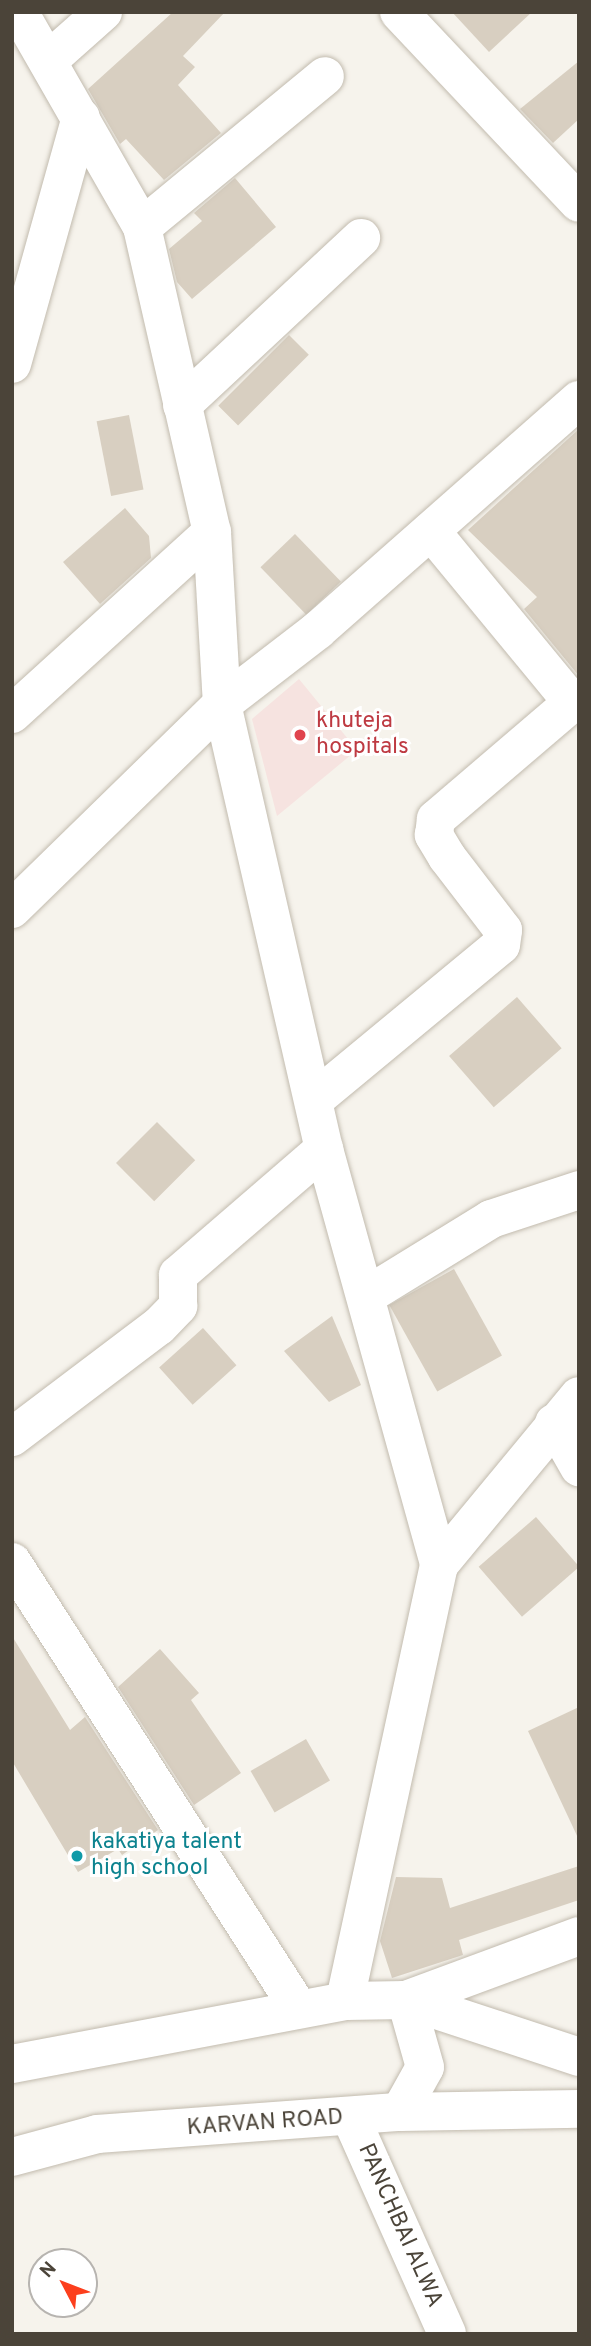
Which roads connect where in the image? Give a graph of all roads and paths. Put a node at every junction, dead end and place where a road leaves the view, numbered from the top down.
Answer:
1 (19, 12) edge
2 (103, 12) edge
3 (399, 12) edge
4 (50, 59) junction
5 (325, 76) dead end
6 (81, 117) junction
7 (579, 203) edge
8 (142, 227) junction
9 (361, 238) dead end
10 (12, 365) edge
11 (182, 405) junction
12 (575, 410) edge
13 (431, 531) junction
14 (212, 532) junction
15 (575, 700) edge
16 (222, 704) junction
17 (12, 714) edge
18 (12, 909) edge
19 (315, 1099) junction
20 (324, 1149) junction
21 (579, 1190) edge
22 (366, 1296) junction
23 (566, 1409) edge
24 (12, 1437) edge
25 (579, 1467) edge
26 (12, 1562) edge
27 (439, 1564) junction
28 (579, 1936) edge
29 (406, 2000) junction
30 (345, 2001) junction
31 (299, 2009) junction
32 (579, 2057) edge
33 (12, 2064) edge
34 (579, 2109) edge
35 (400, 2112) junction
36 (351, 2118) junction
37 (12, 2157) edge
38 (447, 2334) edge

1 - 4 street
2 - 4 street
3 - 7 street
4 - 6 street
5 - 8 street
6 - 8 street
6 - 10 street
8 - 11 street
9 - 11 street
11 - 14 street
12 - 13 street
13 - 15 street
13 - 16 street
14 - 16 street
14 - 17 street
15 - 19 street
16 - 18 street
16 - 19 street
19 - 20 street
20 - 22 street
20 - 24 street
21 - 22 street
22 - 27 street
23 - 25 street
23 - 27 street
26 - 31 street
27 - 30 street
28 - 29 street
29 - 30 street
29 - 32 street
29 - 35 street
30 - 31 street
31 - 33 street
34 - 35 street, KARVAN ROAD
35 - 36 street, KARVAN ROAD
36 - 37 street, KARVAN ROAD
36 - 38 street, PANCHBAI ALWA

